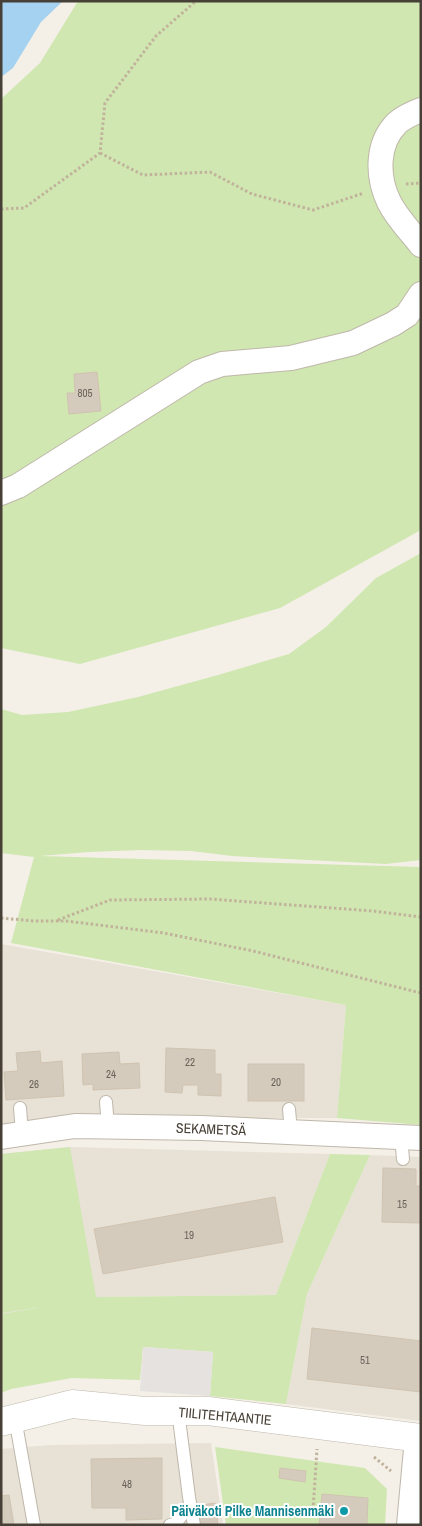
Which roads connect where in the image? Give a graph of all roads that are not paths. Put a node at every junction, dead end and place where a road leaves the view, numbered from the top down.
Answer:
1 (421, 110) edge
2 (421, 245) edge
3 (421, 294) edge
4 (1, 493) edge
5 (106, 1102) dead end
6 (20, 1108) dead end
7 (108, 1127) junction
8 (12, 1136) edge
9 (408, 1145) edge
10 (178, 1411) junction
11 (8, 1420) edge
12 (419, 1438) edge
13 (190, 1505) junction
14 (34, 1525) edge
15 (170, 1525) edge
16 (194, 1525) edge
17 (409, 1525) edge

1 - 2 street
3 - 4 street
5 - 7 lane
6 - 8 lane
7 - 8 street, SEKAMETSÄ
7 - 9 street, SEKAMETSÄ
10 - 11 street, TIILITEHTAANTIE
10 - 12 street, TIILITEHTAANTIE
10 - 13 lane
11 - 14 lane
12 - 17 street
13 - 15 lane
13 - 16 lane

